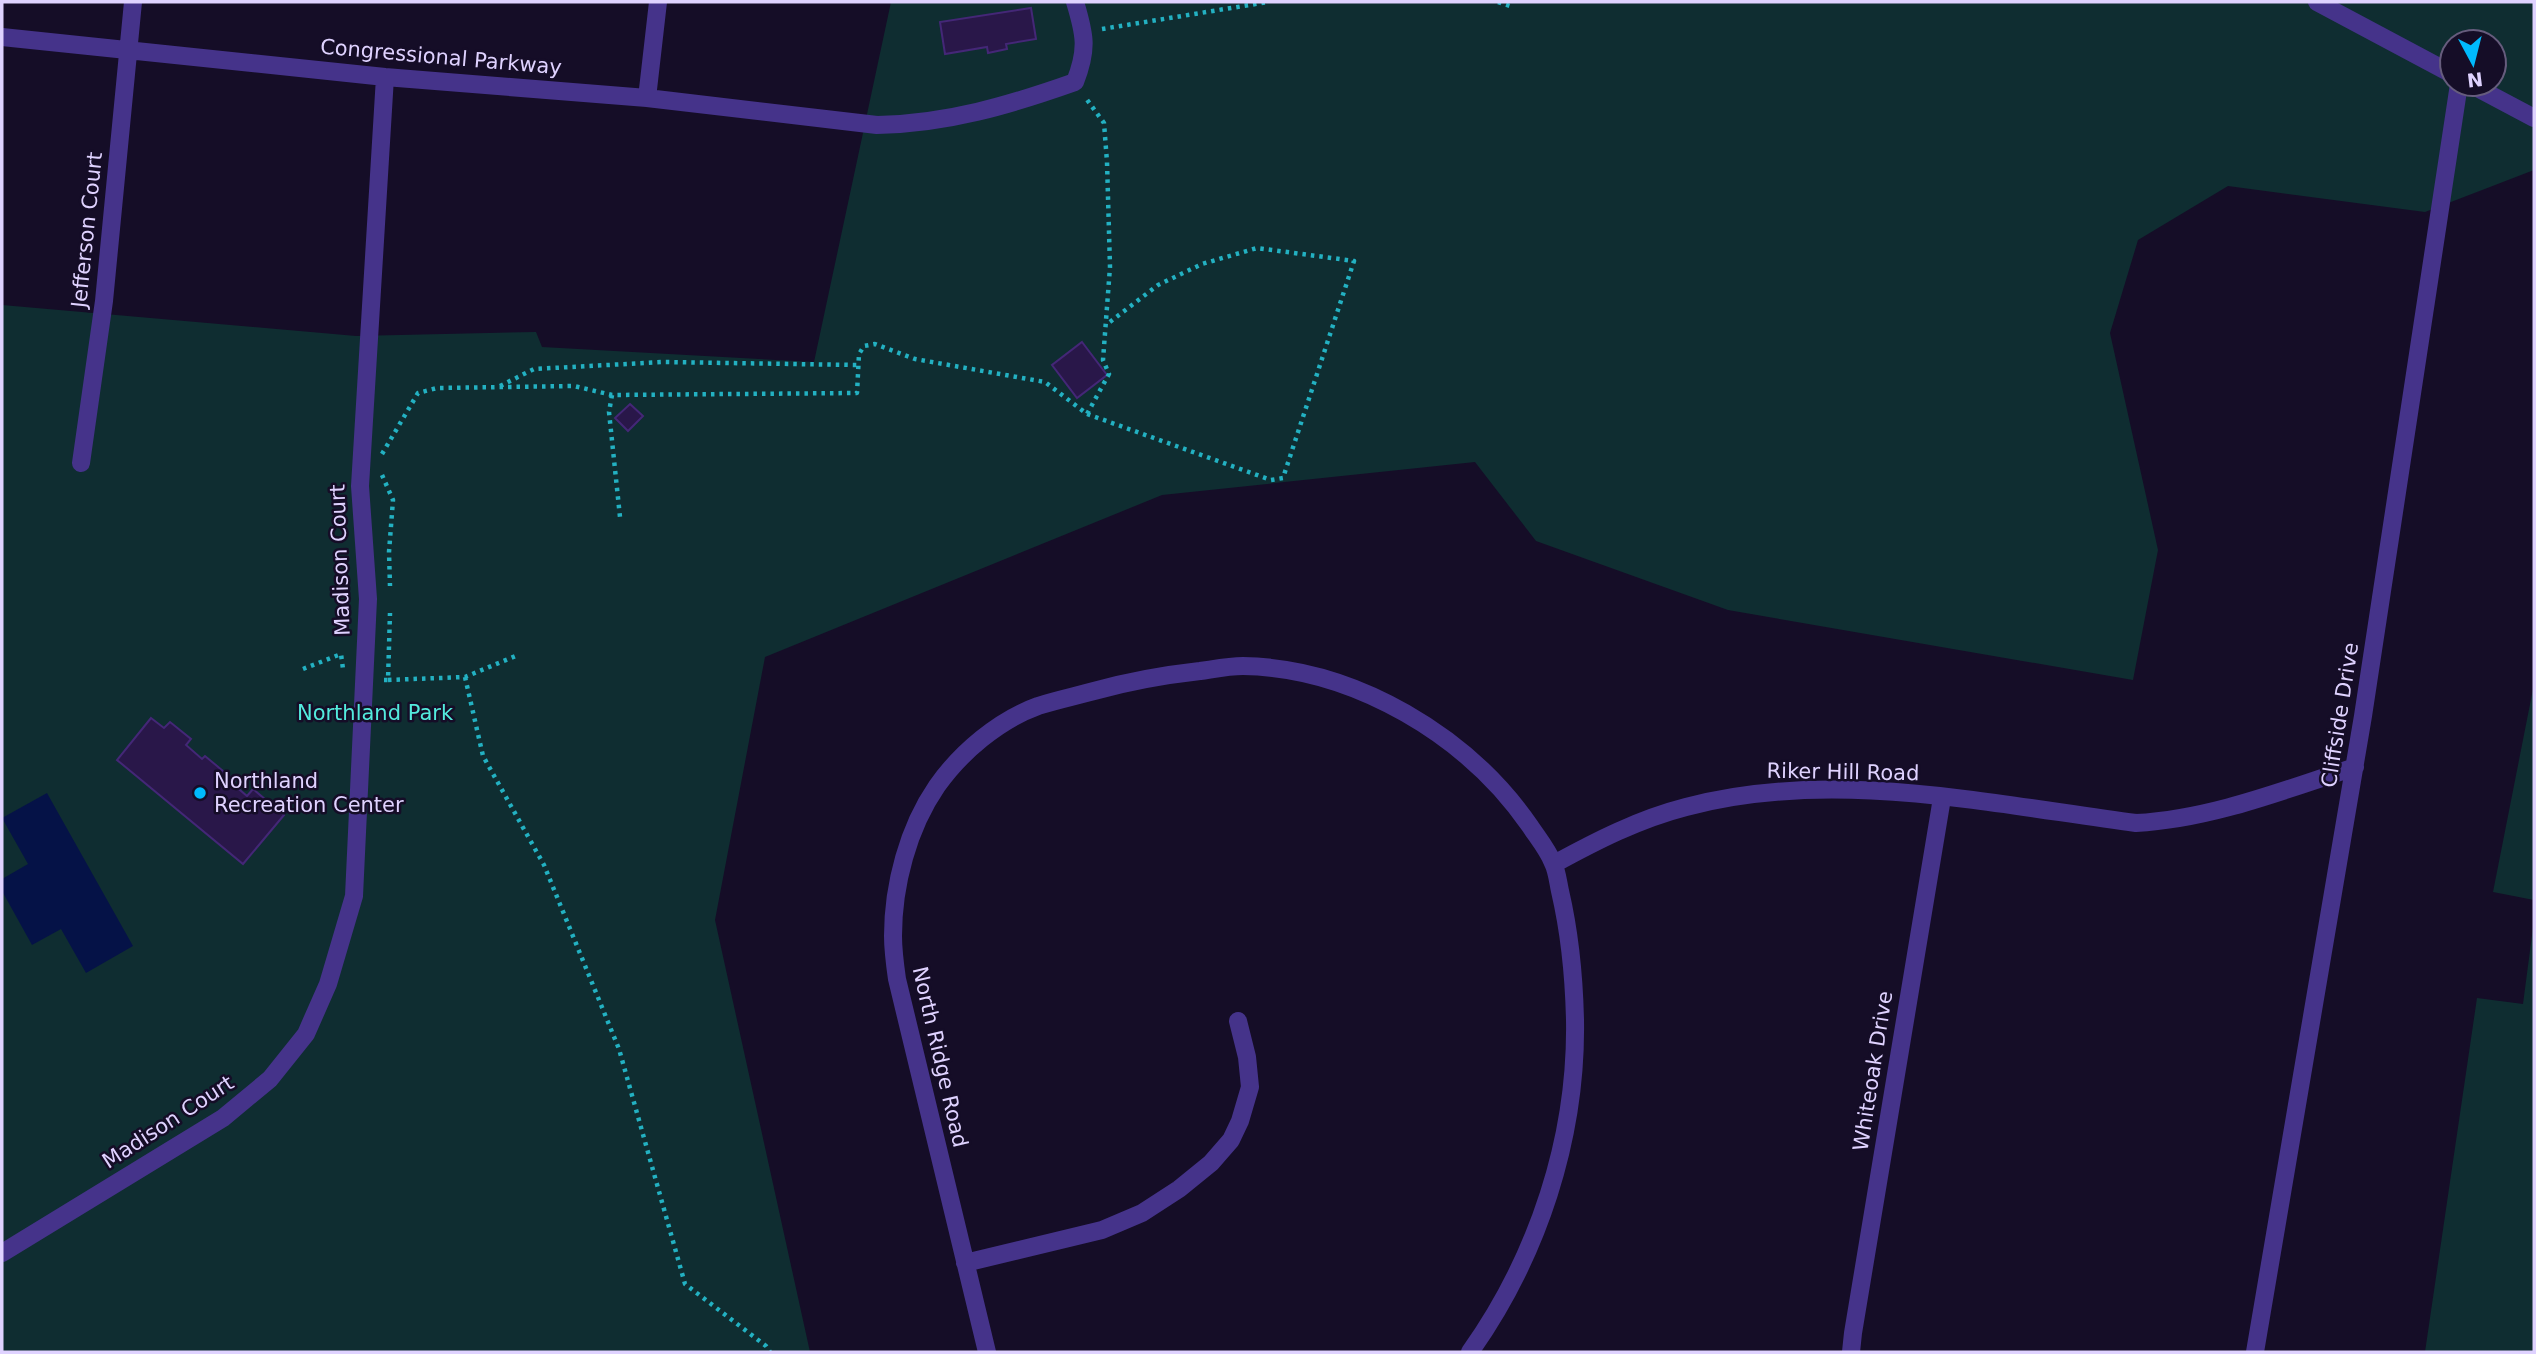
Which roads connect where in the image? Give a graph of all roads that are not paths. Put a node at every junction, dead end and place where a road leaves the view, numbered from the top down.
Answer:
1 (133, 2) edge
2 (658, 2) edge
3 (1075, 2) edge
4 (2317, 2) edge
5 (2, 37) edge
6 (128, 49) junction
7 (2438, 67) edge
8 (385, 76) junction
9 (647, 98) junction
10 (2457, 98) edge
11 (2496, 98) edge
12 (2534, 118) edge
13 (81, 463) dead end
14 (2355, 767) junction
15 (1942, 798) junction
16 (1554, 864) junction
17 (1238, 1021) dead end
18 (2, 1253) edge
19 (965, 1263) junction
20 (987, 1352) edge
21 (1470, 1352) edge
22 (1852, 1352) edge
23 (2255, 1352) edge

1 - 6 street, Jefferson Court
2 - 9 street
3 - 9 street, Congressional Parkway
4 - 7 street
5 - 6 street, Congressional Parkway
6 - 8 street, Congressional Parkway
6 - 13 street, Jefferson Court
8 - 9 street, Congressional Parkway
8 - 18 street, Madison Court
10 - 14 street, Cliffside Drive
11 - 12 street
14 - 15 street, Riker Hill Road
14 - 23 street, Cliffside Drive
15 - 16 street, Riker Hill Road
15 - 22 street, Whiteoak Drive
16 - 19 street, North Ridge Road
16 - 21 street
17 - 19 street
19 - 20 street, North Ridge Road

